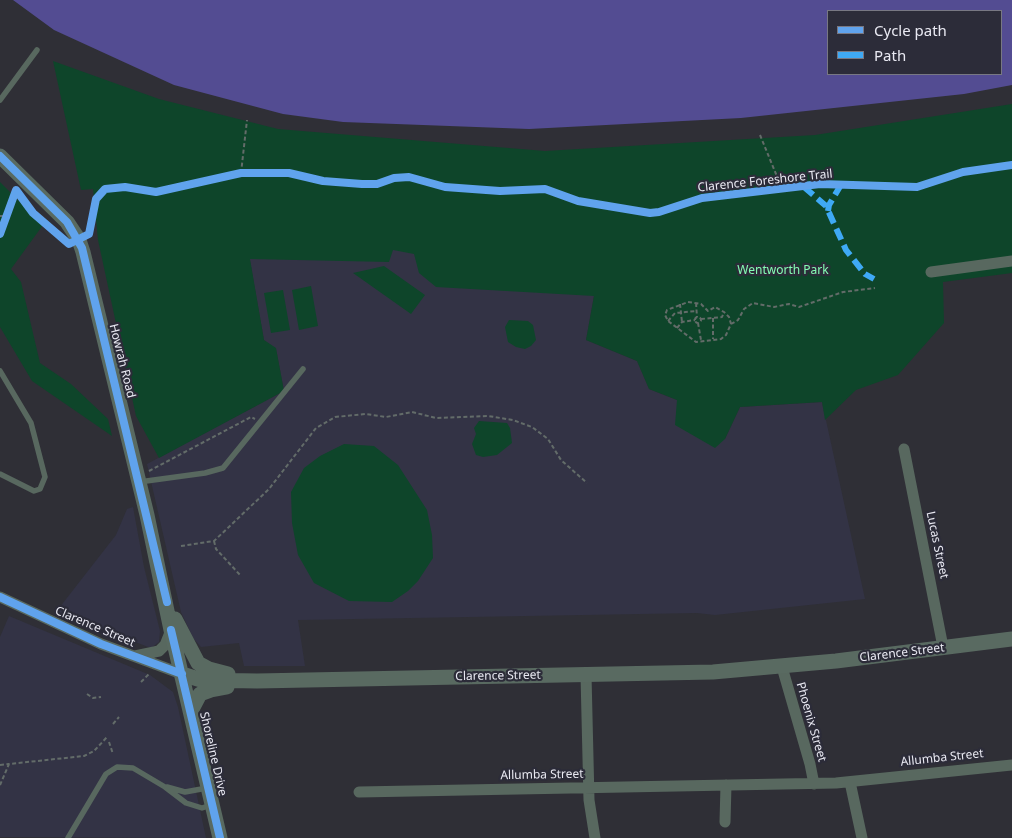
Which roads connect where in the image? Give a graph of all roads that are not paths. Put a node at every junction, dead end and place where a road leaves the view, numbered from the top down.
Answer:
1 (37, 50) dead end
2 (0, 100) edge
3 (0, 156) edge
4 (1012, 261) edge
5 (931, 272) dead end
6 (303, 369) dead end
7 (0, 371) edge
8 (904, 449) dead end
9 (0, 474) edge
10 (142, 477) junction
11 (0, 597) edge
12 (166, 602) junction
13 (171, 630) junction
14 (1012, 639) edge
15 (943, 648) junction
16 (134, 656) junction
17 (782, 667) junction
18 (182, 674) junction
19 (586, 674) junction
20 (258, 681) junction
21 (191, 711) junction
22 (1012, 765) edge
23 (850, 782) junction
24 (814, 784) junction
25 (726, 785) junction
26 (165, 787) junction
27 (209, 788) junction
28 (588, 788) junction
29 (359, 792) dead end
30 (213, 805) junction
31 (725, 822) dead end
32 (68, 838) edge
33 (220, 838) edge
34 (595, 838) edge
35 (862, 838) edge

1 - 2 lane
3 - 10 main road, Howrah Road
4 - 5 street
6 - 10 lane
7 - 9 lane
8 - 15 street, Lucas Street
10 - 12 main road, Howrah Road
11 - 16 street, Clarence Street
12 - 13 main road, Howrah Road
12 - 20 main road
13 - 16 street
13 - 18 main road, Howrah Road
14 - 15 main road, Clarence Street
15 - 17 main road, Clarence Street
16 - 18 street, Clarence Street
17 - 19 main road, Clarence Street
17 - 24 street, Phoenix Street
18 - 20 main road, Clarence Street
18 - 21 main road, Shoreline Drive
19 - 20 main road, Clarence Street
19 - 28 street
20 - 21 main road
21 - 27 main road, Shoreline Drive
22 - 23 street, Allumba Street
23 - 24 street, Allumba Street
23 - 35 street
24 - 25 street, Allumba Street
25 - 28 street, Allumba Street
25 - 31 street
26 - 27 lane
26 - 30 lane
26 - 32 lane
27 - 30 main road, Shoreline Drive
28 - 29 street, Allumba Street
28 - 34 street
30 - 33 main road, Shoreline Drive

